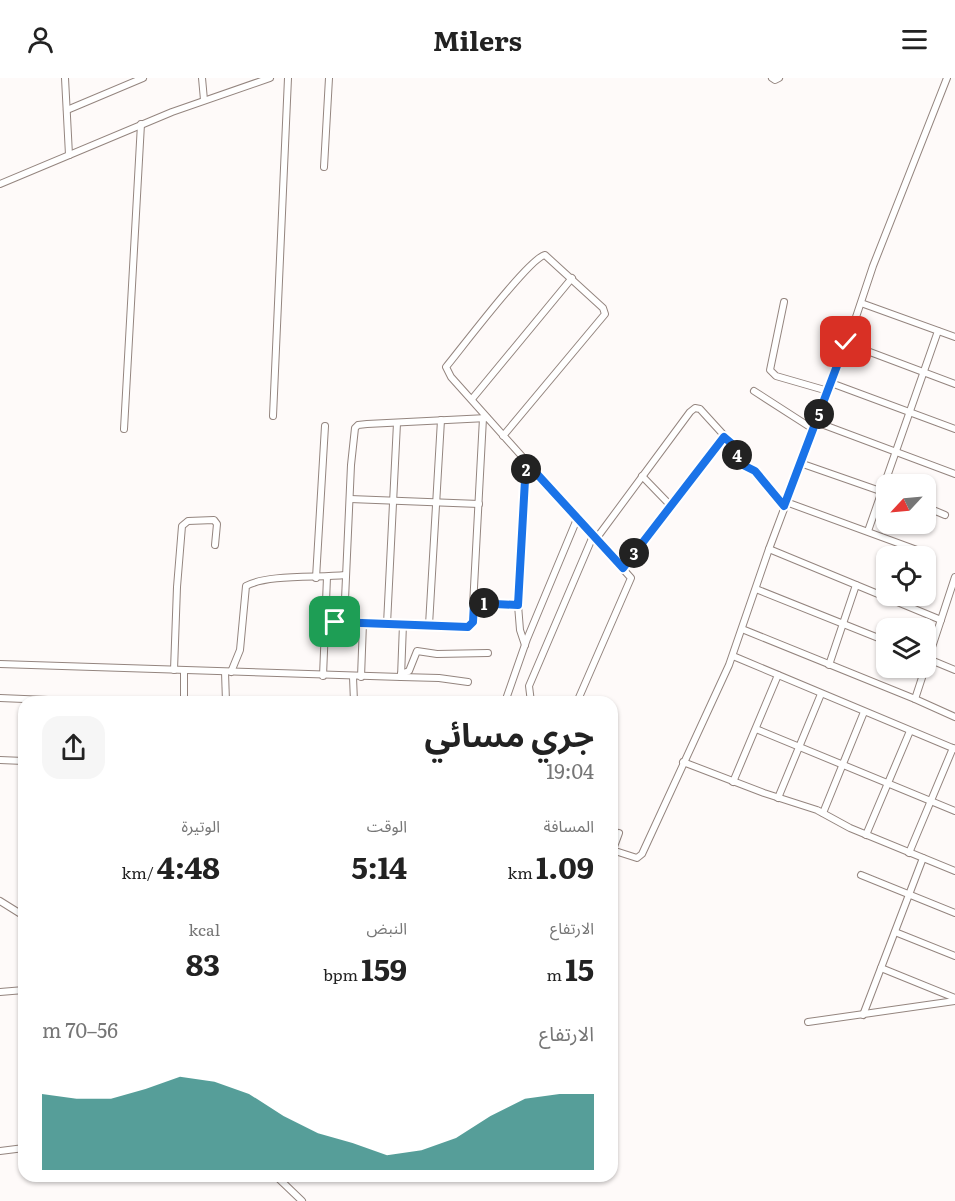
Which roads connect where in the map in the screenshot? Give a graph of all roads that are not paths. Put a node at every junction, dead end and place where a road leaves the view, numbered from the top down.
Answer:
1 (65, 78) edge
2 (143, 78) edge
3 (202, 78) edge
4 (268, 78) edge
5 (288, 78) edge
6 (329, 78) edge
7 (772, 78) edge
8 (779, 78) edge
9 (947, 78) edge
10 (204, 100) junction
11 (66, 110) junction
12 (141, 124) junction
13 (69, 155) junction
14 (324, 167) dead end
15 (0, 184) edge
16 (572, 278) junction
17 (784, 302) dead end
18 (861, 303) junction
19 (938, 331) junction
20 (955, 337) edge
21 (846, 342) junction
22 (924, 372) junction
23 (831, 383) junction
24 (955, 384) edge
25 (754, 391) dead end
26 (828, 391) junction
27 (472, 399) junction
28 (910, 412) junction
29 (273, 416) dead end
30 (485, 418) junction
31 (441, 420) junction
32 (816, 422) junction
33 (397, 423) junction
34 (325, 426) dead end
35 (124, 429) dead end
36 (813, 429) junction
37 (955, 429) edge
38 (503, 436) junction
39 (724, 437) junction
40 (896, 452) junction
41 (526, 462) junction
42 (800, 464) junction
43 (889, 474) edge
44 (955, 474) edge
45 (642, 476) junction
46 (876, 489) edge
47 (350, 499) junction
48 (393, 500) junction
49 (437, 502) junction
50 (479, 504) junction
51 (785, 504) junction
52 (671, 506) junction
53 (936, 511) edge
54 (876, 512) edge
55 (945, 515) dead end
56 (577, 519) junction
57 (868, 531) junction
58 (594, 538) junction
59 (215, 545) dead end
60 (907, 546) edge
61 (769, 549) junction
62 (623, 568) junction
63 (345, 575) junction
64 (327, 577) junction
65 (955, 577) edge
66 (316, 578) junction
67 (856, 585) junction
68 (756, 589) junction
69 (953, 591) edge
70 (474, 603) junction
71 (518, 605) junction
72 (941, 620) junction
73 (325, 622) junction
74 (344, 622) junction
75 (363, 623) junction
76 (387, 624) junction
77 (403, 624) junction
78 (843, 624) junction
79 (429, 625) junction
80 (742, 629) junction
81 (936, 634) edge
82 (876, 637) edge
83 (525, 645) junction
84 (488, 652) dead end
85 (733, 656) junction
86 (936, 663) edge
87 (0, 664) edge
88 (829, 665) junction
89 (174, 670) junction
90 (955, 670) edge
91 (184, 671) junction
92 (228, 672) junction
93 (778, 675) junction
94 (323, 676) junction
95 (401, 676) junction
96 (353, 677) junction
97 (361, 677) junction
98 (921, 678) edge
99 (468, 682) dead end
100 (821, 694) junction
101 (184, 696) edge
102 (226, 696) edge
103 (354, 696) edge
104 (507, 696) edge
105 (529, 696) edge
106 (580, 696) edge
107 (0, 698) edge
108 (18, 699) edge
109 (915, 699) junction
110 (864, 712) junction
111 (955, 717) edge
112 (756, 729) junction
113 (910, 731) junction
114 (800, 747) junction
115 (954, 748) edge
116 (0, 760) edge
117 (18, 761) edge
118 (683, 762) junction
119 (843, 764) junction
120 (733, 782) junction
121 (887, 783) junction
122 (778, 798) junction
123 (931, 801) junction
124 (955, 811) edge
125 (823, 813) junction
126 (866, 835) junction
127 (618, 853) edge
128 (909, 853) junction
129 (923, 858) junction
130 (954, 869) edge
131 (861, 875) dead end
132 (909, 894) junction
133 (0, 901) edge
134 (18, 912) edge
135 (955, 914) edge
136 (895, 932) junction
137 (955, 956) edge
138 (881, 968) junction
139 (18, 990) edge
140 (0, 992) edge
141 (955, 1000) edge
142 (863, 1015) junction
143 (808, 1022) dead end
144 (18, 1150) edge
145 (0, 1151) edge
146 (282, 1182) edge
147 (302, 1201) edge

1 - 11 street
2 - 11 street
3 - 10 street
4 - 10 street
5 - 29 street
6 - 14 street
7 - 8 street
9 - 18 street
10 - 12 street
11 - 13 street
12 - 13 street
12 - 35 street
13 - 15 street
16 - 27 street
16 - 27 street
16 - 38 street
17 - 26 street
18 - 19 street
18 - 21 street
19 - 20 street
19 - 22 street
21 - 22 street
21 - 23 street
22 - 24 street
22 - 28 street
23 - 26 street
23 - 28 street
25 - 36 street
26 - 32 street
27 - 30 street
28 - 37 street
28 - 40 street
30 - 31 street
30 - 38 street
30 - 50 street
31 - 33 street
31 - 49 street
32 - 36 street
32 - 40 street
33 - 47 street
33 - 48 street
34 - 66 street
36 - 42 street
38 - 41 street
39 - 45 street
39 - 51 street
39 - 52 street
40 - 43 street
40 - 44 street
41 - 56 street
41 - 71 street
42 - 46 street
42 - 51 street
45 - 52 street
45 - 58 street
47 - 48 street
47 - 63 street
48 - 49 street
48 - 76 street
49 - 50 street
49 - 79 street
50 - 70 street
51 - 57 street
51 - 61 street
52 - 62 street
53 - 55 street
54 - 57 street
56 - 58 street
56 - 83 street
57 - 60 street
58 - 62 street
58 - 105 street
59 - 89 street
61 - 67 street
61 - 68 street
62 - 106 street
63 - 64 street
63 - 74 street
64 - 66 street
64 - 73 street
65 - 69 street
66 - 92 street
67 - 72 street
67 - 78 street
68 - 78 street
68 - 80 street
69 - 72 street
70 - 71 street
70 - 79 street
71 - 83 street
72 - 81 street
73 - 74 street
73 - 94 street
74 - 75 street
75 - 76 street
75 - 97 street
76 - 77 street
77 - 79 street
77 - 95 street
78 - 82 street
78 - 88 street
80 - 85 street
80 - 88 street
83 - 104 street
84 - 95 street
85 - 93 street
85 - 118 street
86 - 90 street
87 - 89 street
88 - 109 street
89 - 91 street
91 - 92 street
91 - 101 street
92 - 94 street
92 - 102 street
93 - 100 street
93 - 112 street
94 - 96 street
95 - 97 street
95 - 99 street
96 - 97 street
96 - 103 street
98 - 109 street
100 - 110 street
100 - 114 street
107 - 108 street
109 - 111 street
110 - 113 street
110 - 119 street
112 - 114 street
112 - 120 street
113 - 115 street
113 - 121 street
114 - 119 street
114 - 122 street
115 - 123 street
116 - 117 street
118 - 120 street
118 - 127 street
119 - 121 street
119 - 125 street
120 - 122 street
121 - 123 street
121 - 126 street
122 - 125 street
123 - 124 street
123 - 128 street
125 - 126 street
126 - 128 street
128 - 129 street
129 - 130 street
129 - 132 street
131 - 132 street
132 - 135 street
132 - 136 street
133 - 134 street
136 - 137 street
136 - 138 street
138 - 141 street
138 - 142 street
139 - 140 street
141 - 142 street
142 - 143 street
144 - 145 street
146 - 147 street

